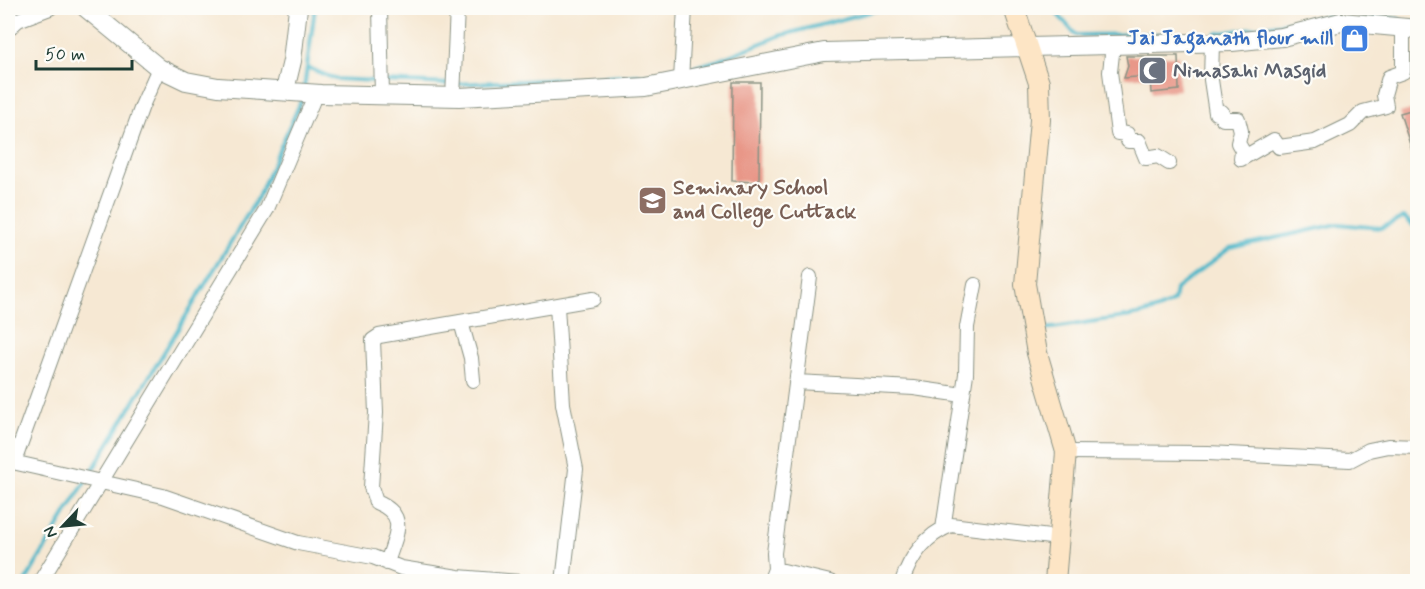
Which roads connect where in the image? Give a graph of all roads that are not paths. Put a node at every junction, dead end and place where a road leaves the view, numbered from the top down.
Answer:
1 (50, 8) edge
2 (86, 8) edge
3 (298, 8) edge
4 (380, 8) edge
5 (457, 8) edge
6 (685, 8) edge
7 (1014, 8) edge
8 (1340, 15) edge
9 (1410, 28) edge
10 (8, 29) edge
11 (1212, 42) junction
12 (1113, 45) junction
13 (1028, 47) junction
14 (159, 68) junction
15 (681, 80) junction
16 (286, 90) junction
17 (313, 93) junction
18 (382, 95) junction
19 (453, 97) junction
20 (1169, 163) dead end
21 (810, 277) dead end
22 (975, 285) dead end
23 (593, 299) dead end
24 (557, 306) junction
25 (461, 322) junction
26 (473, 380) dead end
27 (796, 382) junction
28 (963, 395) junction
29 (1418, 447) edge
30 (1066, 452) junction
31 (11, 462) edge
32 (99, 481) junction
33 (943, 529) junction
34 (1058, 538) junction
35 (387, 563) junction
36 (773, 575) edge
37 (40, 582) edge
38 (520, 582) edge
39 (563, 582) edge
40 (830, 582) edge
41 (902, 582) edge
42 (1054, 582) edge

1 - 10 street
2 - 14 street
3 - 16 street
4 - 18 street
5 - 19 street
6 - 15 street
7 - 13 main road
8 - 9 street
8 - 11 street
9 - 11 street
11 - 12 street
12 - 13 street
12 - 20 street
13 - 15 street
13 - 30 main road
14 - 16 street
14 - 31 street
15 - 19 street
16 - 17 street
17 - 18 street
17 - 32 street
18 - 19 street
21 - 27 street
22 - 28 street
23 - 24 street
24 - 25 street
24 - 39 street
25 - 26 street
25 - 35 street
27 - 28 street
27 - 36 street
28 - 33 street
29 - 30 street
30 - 34 main road
31 - 32 street
32 - 35 street
32 - 37 street
33 - 34 street
33 - 41 street
34 - 42 main road
35 - 38 street
36 - 40 street

